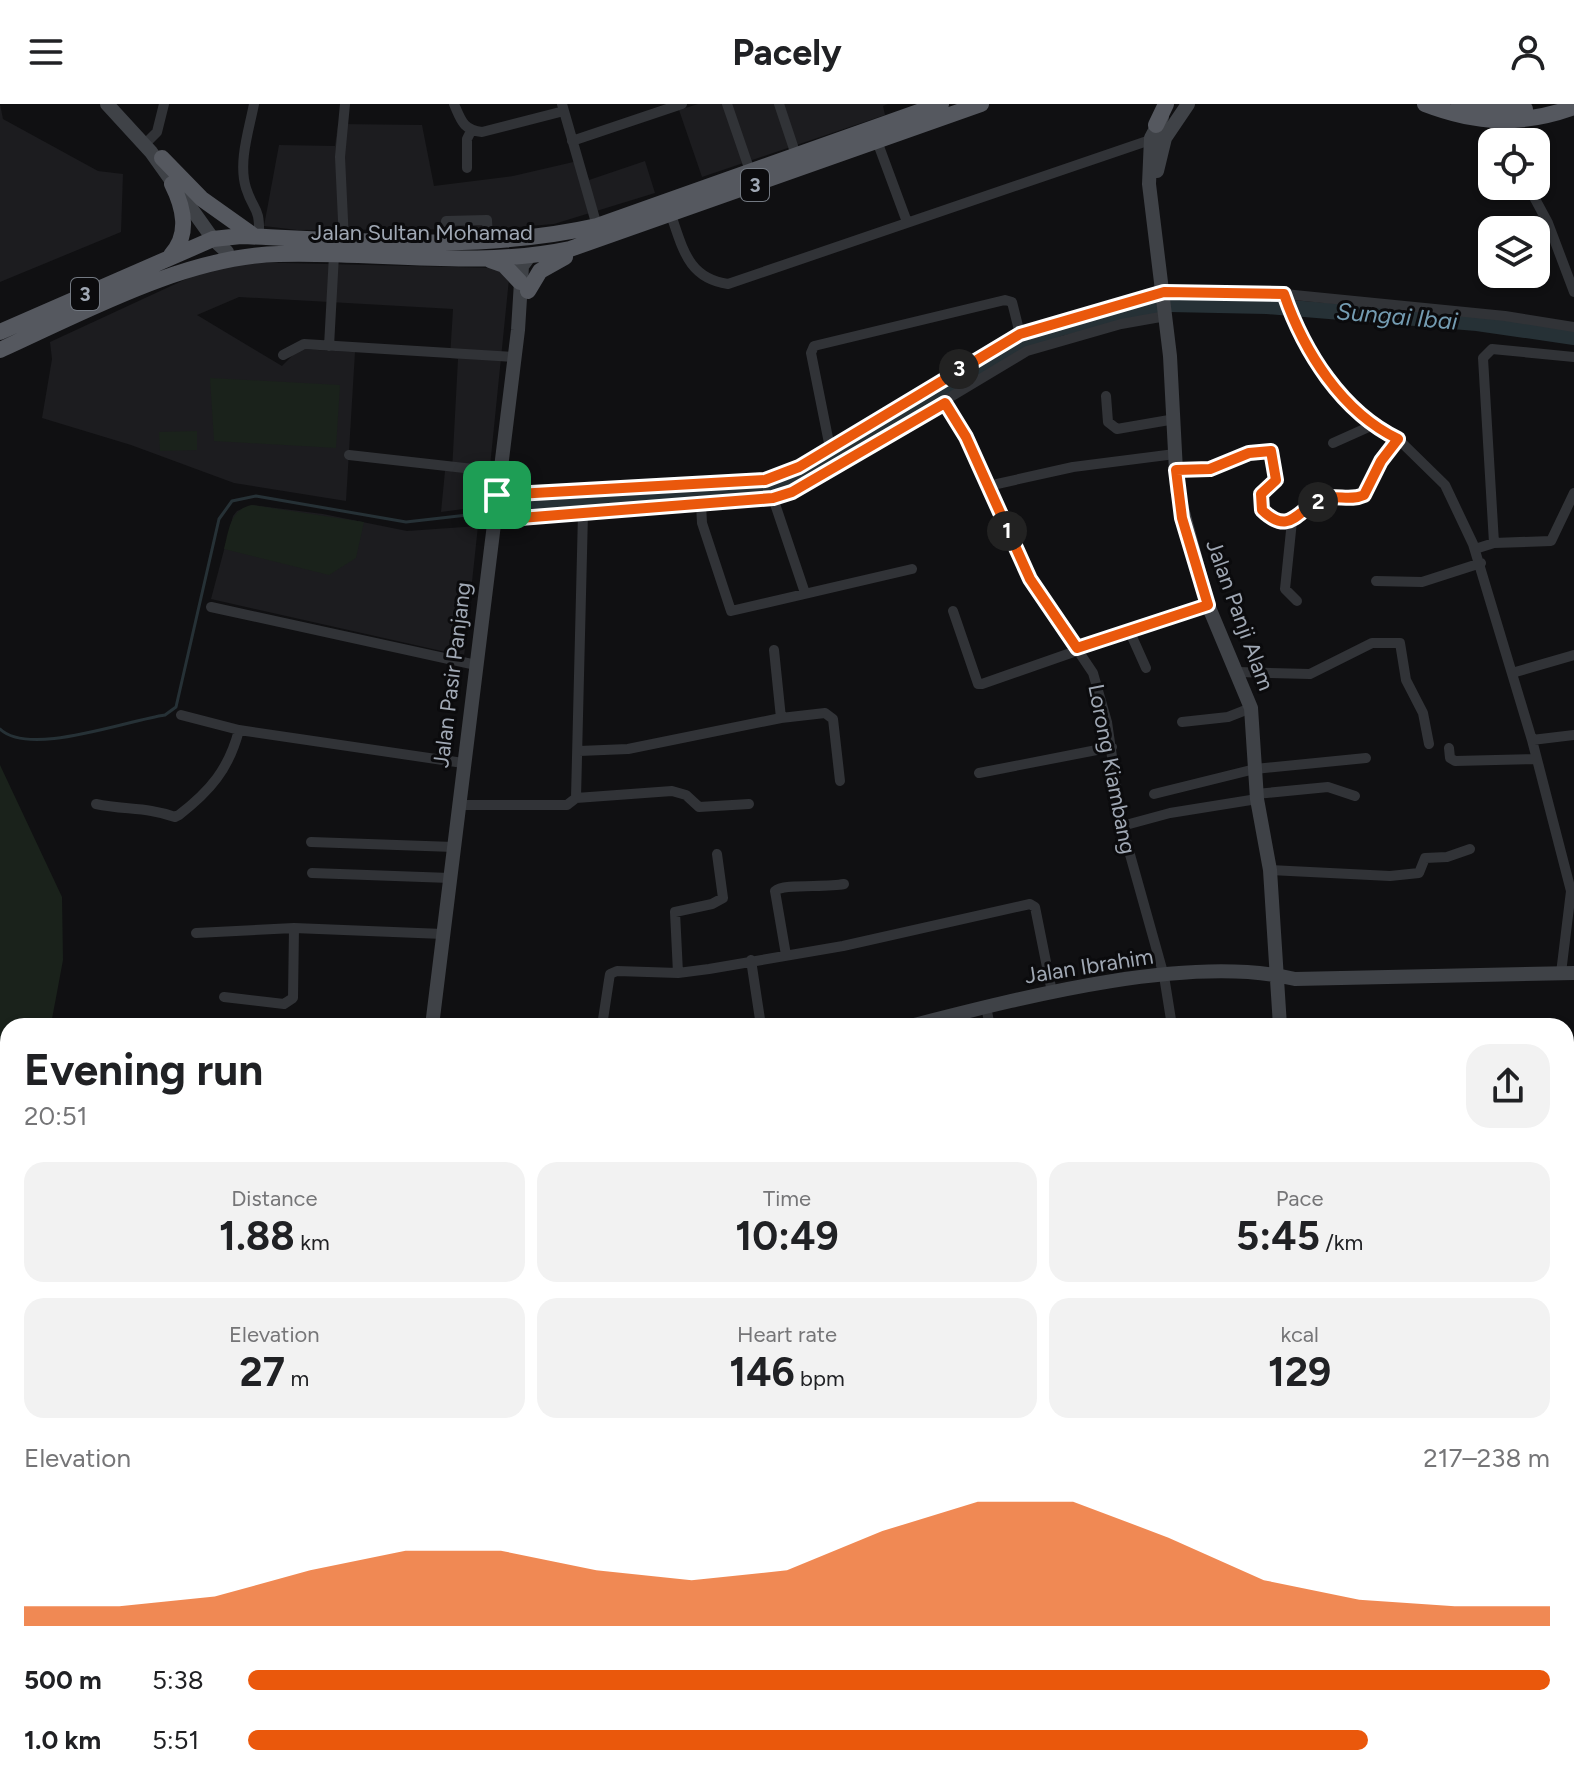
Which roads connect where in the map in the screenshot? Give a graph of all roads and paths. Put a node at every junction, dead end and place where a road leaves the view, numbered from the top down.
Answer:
1 (107, 104) edge
2 (164, 104) edge
3 (254, 104) edge
4 (345, 104) edge
5 (454, 104) edge
6 (682, 104) edge
7 (727, 104) edge
8 (779, 104) edge
9 (941, 104) edge
10 (981, 104) edge
11 (1169, 104) edge
12 (1188, 104) edge
13 (1425, 104) edge
14 (1459, 104) edge
15 (1552, 104) edge
16 (1574, 107) edge
17 (563, 108) edge
18 (1488, 112) edge
19 (471, 131) junction
20 (1157, 134) junction
21 (572, 141) junction
22 (877, 141) junction
23 (152, 152) junction
24 (796, 155) junction
25 (467, 168) dead end
26 (750, 171) junction
27 (172, 184) junction
28 (1536, 200) edge
29 (671, 215) junction
30 (907, 222) junction
31 (597, 226) junction
32 (621, 232) junction
33 (257, 237) junction
34 (447, 242) junction
35 (221, 243) junction
36 (339, 248) junction
37 (277, 254) junction
38 (170, 257) junction
39 (485, 258) junction
40 (528, 258) junction
41 (156, 281) junction
42 (524, 286) junction
43 (1164, 292) junction
44 (1574, 292) edge
45 (1284, 295) junction
46 (1166, 316) junction
47 (1574, 327) edge
48 (0, 332) edge
49 (1020, 334) junction
50 (329, 346) junction
51 (0, 350) edge
52 (283, 355) dead end
53 (514, 357) junction
54 (1574, 357) edge
55 (954, 384) junction
56 (1106, 396) dead end
57 (945, 403) junction
58 (1175, 419) junction
59 (1371, 426) junction
60 (1398, 439) junction
61 (1333, 443) dead end
62 (830, 448) junction
63 (1175, 454) junction
64 (349, 455) dead end
65 (1176, 470) junction
66 (500, 472) junction
67 (988, 486) junction
68 (1574, 493) edge
69 (497, 495) junction
70 (773, 498) junction
71 (701, 504) junction
72 (583, 513) junction
73 (494, 520) junction
74 (1292, 521) junction
75 (1494, 543) junction
76 (1475, 549) junction
77 (1481, 563) junction
78 (912, 569) dead end
79 (1376, 581) dead end
80 (805, 593) junction
81 (1297, 601) dead end
82 (1208, 605) junction
83 (211, 607) dead end
84 (953, 611) dead end
85 (1129, 630) junction
86 (1077, 648) junction
87 (774, 650) dead end
88 (1574, 655) edge
89 (476, 665) junction
90 (1146, 668) dead end
91 (1238, 672) junction
92 (1512, 673) junction
93 (1251, 708) junction
94 (181, 715) dead end
95 (781, 718) junction
96 (1182, 722) dead end
97 (239, 730) junction
98 (1574, 735) edge
99 (1532, 740) junction
100 (1429, 744) dead end
101 (1112, 747) junction
102 (1449, 748) dead end
103 (579, 751) junction
104 (1366, 758) dead end
105 (1537, 759) junction
106 (463, 763) junction
107 (1255, 769) junction
108 (979, 773) dead end
109 (840, 781) dead end
110 (1154, 794) dead end
111 (1257, 796) junction
112 (1355, 796) dead end
113 (576, 798) junction
114 (96, 804) dead end
115 (749, 804) dead end
116 (459, 805) junction
117 (1122, 826) junction
118 (311, 842) dead end
119 (454, 847) junction
120 (1470, 849) dead end
121 (717, 854) dead end
122 (1270, 870) junction
123 (312, 873) dead end
124 (450, 878) junction
125 (844, 884) dead end
126 (294, 928) junction
127 (196, 933) dead end
128 (443, 934) junction
129 (786, 955) junction
130 (751, 960) junction
131 (678, 973) junction
132 (1568, 973) edge
133 (1279, 975) junction
134 (1164, 976) junction
135 (1052, 992) junction
136 (224, 997) dead end
137 (986, 1007) junction
138 (433, 1018) edge
139 (603, 1018) edge
140 (760, 1018) edge
141 (942, 1018) edge
142 (988, 1018) edge
143 (1171, 1018) edge
144 (1280, 1018) edge

1 - 23 main road
2 - 23 street
3 - 33 street
4 - 36 street
5 - 19 street
6 - 21 street
7 - 26 street
8 - 24 street
9 - 24 highway, Jalan Sultan Mohamad / 3
10 - 22 highway, Jalan Sultan Mohamad / 3
11 - 20 highway
12 - 20 main road
13 - 18 highway
14 - 18 highway
15 - 18 highway
16 - 18 highway
17 - 19 street
17 - 21 street
19 - 25 street
20 - 30 street
20 - 43 main road, Jalan Panji Alam
21 - 31 street
22 - 29 highway, Jalan Sultan Mohamad / 3
22 - 30 street
23 - 27 main road
23 - 33 highway
23 - 35 main road
24 - 26 highway, Jalan Sultan Mohamad / 3
26 - 31 highway, Jalan Sultan Mohamad / 3
27 - 35 main road
27 - 38 highway
28 - 44 street
29 - 30 street
29 - 32 highway, Jalan Sultan Mohamad / 3
31 - 34 highway, Jalan Sultan Mohamad / 3
31 - 40 highway
32 - 40 highway, Jalan Sultan Mohamad / 3
32 - 42 highway
33 - 35 highway, Jalan Sultan Mohamad / 3
33 - 36 highway, Jalan Sultan Mohamad / 3
34 - 36 highway, Jalan Sultan Mohamad / 3
34 - 40 highway
35 - 37 highway, 3
35 - 38 highway, Jalan Sultan Mohamad / 3
35 - 41 highway, 3
36 - 37 highway, Jalan Sultan Mohamad / 3
36 - 39 highway, Jalan Sultan Mohamad / 3
36 - 50 street
37 - 41 highway, Jalan Sultan Mohamad / 3
38 - 48 highway, Jalan Sultan Mohamad / 3
39 - 40 highway, Jalan Sultan Mohamad / 3
39 - 42 highway
40 - 42 main road, Jalan Pasir Panjang
41 - 51 highway, Jalan Sultan Mohamad / 3
42 - 53 main road, Jalan Pasir Panjang
43 - 45 street
43 - 46 main road, Jalan Panji Alam
43 - 49 street
45 - 47 street
45 - 59 street
46 - 55 street
46 - 58 main road, Jalan Panji Alam
49 - 55 street
49 - 62 street
50 - 52 street
50 - 53 street
53 - 66 main road, Jalan Pasir Panjang
54 - 75 street
55 - 57 street
55 - 62 street
56 - 58 street
57 - 67 street, Lorong Kiambang
57 - 70 street
58 - 63 main road, Jalan Panji Alam
59 - 60 street
59 - 61 street
60 - 74 street
60 - 76 street
62 - 69 street
63 - 65 main road, Jalan Panji Alam
63 - 67 street
64 - 66 street
65 - 74 street
65 - 82 main road, Jalan Panji Alam
66 - 69 main road, Jalan Pasir Panjang
67 - 86 street, Lorong Kiambang
68 - 75 street
69 - 73 main road, Jalan Pasir Panjang
70 - 71 street
70 - 80 street
71 - 72 street
71 - 80 street
72 - 73 street
72 - 103 street
73 - 89 main road, Jalan Pasir Panjang
74 - 81 street
75 - 76 street
76 - 77 street
77 - 79 street
77 - 92 street
78 - 80 street
82 - 85 street
82 - 91 main road, Jalan Panji Alam
83 - 89 street
84 - 86 street
85 - 86 street
85 - 90 street
86 - 101 street, Lorong Kiambang
87 - 95 street
88 - 92 street
89 - 106 main road, Jalan Pasir Panjang
91 - 93 main road, Jalan Panji Alam
91 - 100 street
92 - 99 street
93 - 96 street
93 - 107 main road, Jalan Panji Alam
94 - 97 street
95 - 103 street
95 - 109 street
97 - 106 street
97 - 114 street
98 - 99 street
99 - 105 street
101 - 108 street
101 - 117 street, Lorong Kiambang
102 - 105 street
103 - 113 street
104 - 107 street
105 - 132 street
106 - 116 main road, Jalan Pasir Panjang
107 - 110 street
107 - 111 main road, Jalan Panji Alam
111 - 112 street
111 - 117 street
111 - 122 main road, Jalan Panji Alam
113 - 115 street
113 - 116 street
116 - 119 main road, Jalan Pasir Panjang
117 - 134 street, Lorong Kiambang
118 - 119 street
119 - 124 main road, Jalan Pasir Panjang
120 - 122 street
121 - 131 street
122 - 133 main road, Jalan Panji Alam
123 - 124 street
124 - 128 main road, Jalan Pasir Panjang
125 - 129 street
126 - 127 street
126 - 128 street
126 - 136 street
128 - 138 main road, Jalan Pasir Panjang
129 - 130 street
129 - 135 street
130 - 131 street
130 - 140 street
131 - 139 street
132 - 133 main road, Jalan Ibrahim
133 - 134 main road, Jalan Ibrahim
133 - 144 main road, Jalan Panji Alam
134 - 135 main road, Jalan Ibrahim
134 - 143 street, Lorong Kiambang
135 - 137 main road, Jalan Ibrahim
137 - 141 main road, Jalan Ibrahim
137 - 142 street

